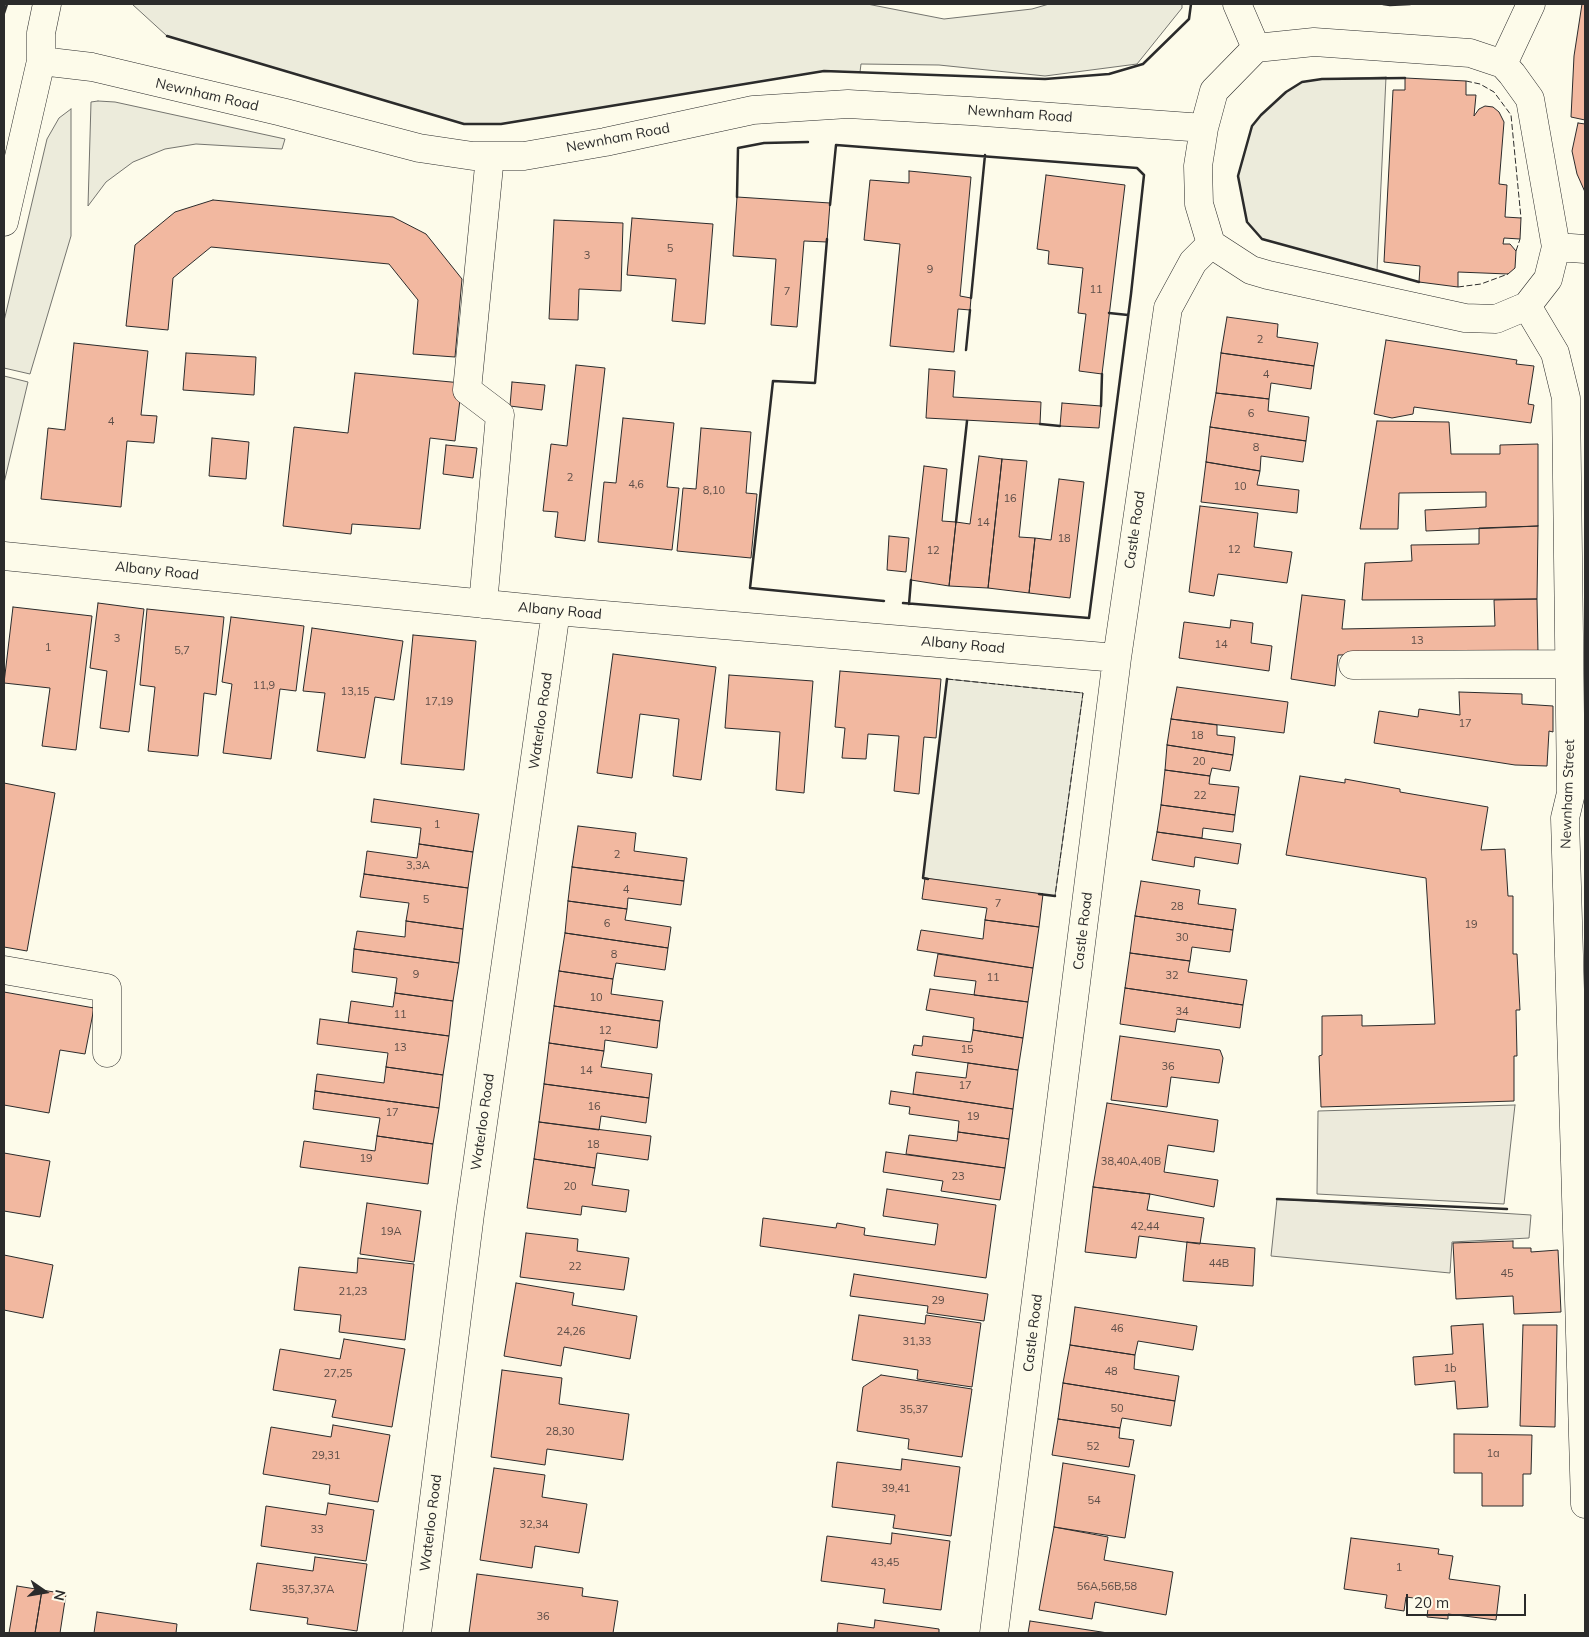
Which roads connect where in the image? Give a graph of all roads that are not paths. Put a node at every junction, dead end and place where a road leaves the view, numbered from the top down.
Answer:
1 (47, 4) edge
2 (1237, 4) edge
3 (1531, 4) edge
4 (1256, 48) junction
5 (41, 61) junction
6 (1503, 64) junction
7 (1204, 128) junction
8 (490, 156) junction
9 (4, 222) edge
10 (1212, 244) junction
11 (1556, 247) junction
12 (1585, 249) edge
13 (1527, 306) junction
14 (4, 556) edge
15 (483, 604) junction
16 (556, 611) junction
17 (1116, 658) junction
18 (1574, 658) edge
19 (1353, 666) dead end
20 (4, 970) edge
21 (107, 1053) dead end
22 (1582, 1291) edge
23 (1585, 1504) edge
24 (417, 1633) edge
25 (994, 1633) edge

1 - 5 street
2 - 4 street
3 - 6 street
4 - 6 street
4 - 7 street
5 - 8 street, Newnham Road
5 - 9 street
6 - 11 street
7 - 8 street, Newnham Road
7 - 10 street
8 - 15 street
10 - 13 street
10 - 17 street, Castle Road
11 - 12 street
11 - 13 street
13 - 18 street, Newnham Street
14 - 15 street, Albany Road
15 - 16 street, Albany Road
16 - 17 street, Albany Road
16 - 24 street, Waterloo Road
17 - 25 street, Castle Road
18 - 19 street
18 - 22 street, Newnham Street
20 - 21 street
22 - 23 street, Newnham Street

